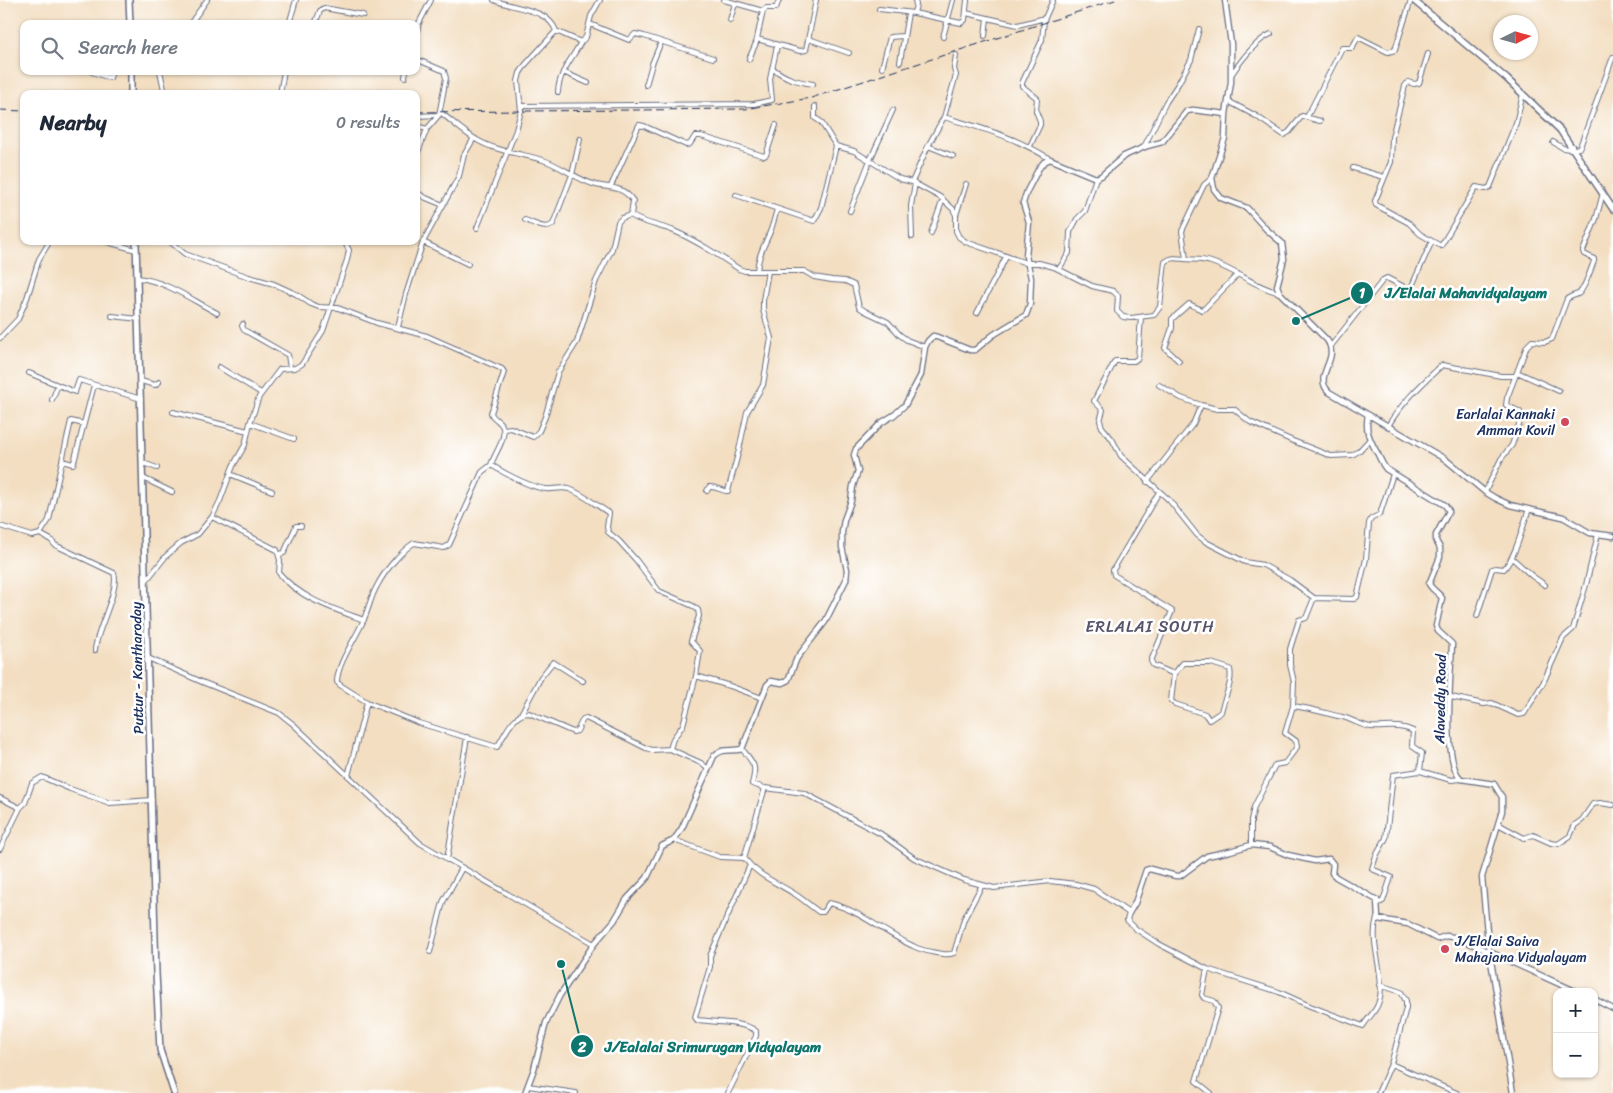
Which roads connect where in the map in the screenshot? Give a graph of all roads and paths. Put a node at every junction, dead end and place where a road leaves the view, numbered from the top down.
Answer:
1 (129, 0) edge
2 (208, 0) edge
3 (296, 0) edge
4 (431, 0) edge
5 (494, 0) edge
6 (600, 0) edge
7 (724, 0) edge
8 (779, 0) edge
9 (816, 0) edge
10 (915, 0) edge
11 (953, 0) edge
12 (967, 0) edge
13 (1053, 0) edge
14 (1225, 0) edge
15 (1412, 0) edge
16 (735, 4) junction
17 (879, 9) dead end
18 (763, 10) junction
19 (908, 13) junction
20 (914, 13) junction
21 (966, 13) junction
22 (363, 15) dead end
23 (987, 18) junction
24 (1045, 18) junction
25 (130, 20) edge
26 (193, 20) edge
27 (290, 20) edge
28 (317, 20) edge
29 (730, 20) dead end
30 (948, 20) junction
31 (420, 23) edge
32 (590, 24) junction
33 (1199, 28) dead end
34 (556, 31) junction
35 (1271, 34) dead end
36 (903, 36) junction
37 (985, 36) dead end
38 (944, 37) dead end
39 (757, 39) junction
40 (809, 39) junction
41 (581, 42) junction
42 (661, 42) junction
43 (777, 46) junction
44 (849, 53) dead end
45 (1428, 54) dead end
46 (956, 55) dead end
47 (1613, 57) edge
48 (713, 58) dead end
49 (750, 59) dead end
50 (420, 61) edge
51 (900, 62) dead end
52 (772, 68) junction
53 (882, 68) dead end
54 (563, 72) junction
55 (101, 75) edge
56 (111, 75) edge
57 (131, 75) edge
58 (161, 75) edge
59 (283, 75) edge
60 (1231, 75) junction
61 (588, 82) dead end
62 (813, 84) dead end
63 (646, 85) dead end
64 (131, 90) edge
65 (163, 90) edge
66 (281, 90) edge
67 (558, 92) dead end
68 (1523, 94) junction
69 (1228, 101) junction
70 (521, 106) junction
71 (815, 106) dead end
72 (893, 110) dead end
73 (439, 114) junction
74 (1226, 114) junction
75 (420, 116) edge
76 (944, 117) junction
77 (1307, 117) junction
78 (1320, 121) dead end
79 (776, 125) dead end
80 (420, 127) edge
81 (427, 128) junction
82 (474, 138) junction
83 (580, 138) dead end
84 (1553, 142) dead end
85 (420, 146) edge
86 (836, 146) junction
87 (928, 146) junction
88 (1030, 146) junction
89 (1144, 147) junction
90 (1573, 147) junction
91 (509, 151) junction
92 (954, 156) dead end
93 (1050, 159) junction
94 (870, 160) junction
95 (1353, 168) dead end
96 (572, 175) junction
97 (1384, 177) junction
98 (1096, 178) junction
99 (1212, 178) junction
100 (914, 183) junction
101 (966, 184) dead end
102 (611, 186) junction
103 (1603, 193) junction
104 (420, 194) edge
105 (736, 196) dead end
106 (943, 199) junction
107 (443, 205) junction
108 (778, 209) junction
109 (1613, 209) edge
110 (850, 211) dead end
111 (630, 215) junction
112 (956, 215) junction
113 (525, 220) dead end
114 (477, 228) dead end
115 (931, 233) dead end
116 (912, 237) dead end
117 (1432, 241) junction
118 (423, 242) junction
119 (48, 245) edge
120 (118, 245) edge
121 (136, 245) edge
122 (174, 245) edge
123 (346, 245) edge
124 (136, 250) junction
125 (1006, 257) junction
126 (1186, 259) junction
127 (1026, 263) junction
128 (468, 264) dead end
129 (1059, 269) junction
130 (757, 271) junction
131 (768, 271) junction
132 (1238, 274) junction
133 (138, 278) junction
134 (1280, 293) junction
135 (331, 307) junction
136 (977, 312) dead end
137 (217, 313) dead end
138 (112, 316) dead end
139 (1141, 317) junction
140 (139, 318) junction
141 (243, 324) dead end
142 (398, 327) junction
143 (0, 338) edge
144 (1332, 346) junction
145 (925, 347) junction
146 (1178, 361) dead end
147 (220, 367) dead end
148 (290, 368) junction
149 (29, 373) dead end
150 (1516, 374) junction
151 (140, 381) junction
152 (159, 382) dead end
153 (94, 384) junction
154 (58, 385) junction
155 (1159, 385) dead end
156 (1559, 391) dead end
157 (261, 393) junction
158 (141, 399) junction
159 (52, 400) dead end
160 (1202, 405) junction
161 (174, 412) dead end
162 (1368, 415) junction
163 (250, 423) junction
164 (84, 424) junction
165 (1388, 426) junction
166 (504, 429) junction
167 (248, 431) junction
168 (294, 439) dead end
169 (1370, 440) junction
170 (62, 461) junction
171 (143, 463) junction
172 (492, 465) junction
173 (157, 468) dead end
174 (230, 474) junction
175 (1393, 474) junction
176 (143, 478) junction
177 (1148, 482) junction
178 (272, 491) dead end
179 (707, 491) dead end
180 (172, 492) dead end
181 (1159, 492) junction
182 (1485, 492) junction
183 (1529, 509) junction
184 (212, 517) junction
185 (0, 526) edge
186 (301, 526) dead end
187 (40, 534) junction
188 (1598, 534) junction
189 (1613, 536) edge
190 (280, 554) junction
191 (1512, 558) junction
192 (146, 581) junction
193 (1545, 585) dead end
194 (1314, 598) junction
195 (1477, 616) dead end
196 (364, 620) junction
197 (95, 650) dead end
198 (148, 658) junction
199 (1174, 674) junction
200 (696, 676) junction
201 (583, 681) dead end
202 (1450, 697) junction
203 (762, 698) junction
204 (367, 702) junction
205 (1293, 706) junction
206 (521, 714) junction
207 (467, 737) junction
208 (670, 749) junction
209 (742, 749) junction
210 (708, 769) junction
211 (1420, 771) junction
212 (348, 776) junction
213 (1461, 779) junction
214 (765, 788) junction
215 (0, 798) edge
216 (152, 800) junction
217 (1613, 805) edge
218 (20, 808) junction
219 (1498, 824) junction
220 (674, 840) junction
221 (1251, 845) junction
222 (0, 849) edge
223 (744, 858) junction
224 (447, 860) junction
225 (750, 866) junction
226 (462, 868) junction
227 (982, 885) junction
228 (1378, 903) junction
229 (1129, 912) junction
230 (1377, 918) junction
231 (594, 944) junction
232 (430, 952) dead end
233 (1490, 953) junction
234 (1208, 969) junction
235 (1380, 986) junction
236 (1569, 988) edge
237 (1598, 1001) edge
238 (1613, 1009) edge
239 (1391, 1064) junction
240 (528, 1086) junction
241 (174, 1093) edge
242 (525, 1093) edge
243 (576, 1093) edge
244 (728, 1093) edge
245 (1211, 1093) edge
246 (1378, 1093) edge
247 (1456, 1093) edge
248 (1513, 1093) edge

1 - 25 main road
2 - 26 street
3 - 27 street
4 - 31 street
5 - 34 street
6 - 32 street
7 - 16 street
8 - 18 street
9 - 40 street
10 - 20 street
11 - 30 street
12 - 21 street
13 - 24 street
14 - 60 street
15 - 68 main road
15 - 77 street
16 - 18 street
16 - 29 street
17 - 19 street
18 - 39 street
19 - 20 street
19 - 36 street
20 - 30 street
21 - 23 street
21 - 30 street
22 - 28 street
23 - 24 street
23 - 37 street
24 - 88 street
30 - 38 street
32 - 41 street
32 - 42 street
33 - 89 street
34 - 41 street
34 - 70 street
35 - 60 street
36 - 51 street
36 - 53 street
39 - 43 street
39 - 49 street
40 - 43 street
40 - 44 street
41 - 54 street
42 - 48 street
42 - 63 street
43 - 52 street
45 - 97 street
46 - 76 street
47 - 90 street
50 - 73 street
52 - 62 street
52 - 70 street
54 - 61 street
54 - 67 street
55 - 56 street
57 - 64 main road
58 - 65 street
59 - 66 street
60 - 69 street
68 - 90 main road
68 - 117 street
69 - 74 street
69 - 77 street
70 - 91 street
71 - 86 street
72 - 94 street
73 - 75 street
73 - 81 street
73 - 82 street
74 - 89 street
74 - 99 street
76 - 87 street
76 - 88 street
77 - 78 street
79 - 102 street
80 - 81 street
81 - 85 street
82 - 91 street
82 - 107 street
83 - 96 street
84 - 90 street
86 - 94 street
86 - 108 street
87 - 92 street
87 - 100 street
88 - 93 street
89 - 98 street
90 - 103 main road
91 - 96 street
91 - 114 street
93 - 98 street
93 - 127 street
94 - 100 street
94 - 110 street
95 - 97 street
96 - 102 street
96 - 113 street
97 - 117 street
98 - 129 street
99 - 126 street
99 - 134 street
100 - 106 street
100 - 116 street
101 - 112 street
102 - 111 street
103 - 109 main road
103 - 150 street
104 - 107 street
105 - 108 street
106 - 112 street
106 - 115 street
107 - 118 street
108 - 130 street
111 - 130 street
111 - 166 street
112 - 125 street
117 - 144 street
118 - 128 street
118 - 142 street
119 - 143 street
120 - 124 street
121 - 124 main road, Puttur - Kantharoday
122 - 135 street
123 - 135 street
124 - 133 main road, Puttur - Kantharoday
125 - 127 street
125 - 136 street
126 - 132 street
126 - 139 street
127 - 129 street
127 - 145 street
129 - 139 street
130 - 131 street
131 - 145 street
131 - 179 street
132 - 134 street
132 - 146 street
133 - 137 street
133 - 140 main road, Puttur - Kantharoday
134 - 144 street
135 - 142 street
135 - 148 street
138 - 140 street
139 - 177 street
140 - 151 main road, Puttur - Kantharoday
141 - 148 street
142 - 166 street
144 - 162 street
145 - 203 street
147 - 157 street
148 - 157 street
149 - 154 street
150 - 156 street
150 - 165 street
150 - 182 street
151 - 152 street
151 - 158 main road, Puttur - Kantharoday
153 - 154 street
153 - 158 street
153 - 164 street
154 - 159 street
155 - 160 street
157 - 163 street
158 - 171 main road, Puttur - Kantharoday
160 - 169 street
160 - 177 street
161 - 167 street
162 - 165 street
162 - 169 street, Alaveddy Road
163 - 167 street
163 - 168 street
164 - 170 street
164 - 170 street
165 - 182 street
166 - 172 street
167 - 174 street
169 - 175 street, Alaveddy Road
170 - 187 street
171 - 173 street
171 - 176 main road, Puttur - Kantharoday
172 - 196 street
172 - 200 street
174 - 178 street
174 - 184 street
175 - 194 street
175 - 202 street, Alaveddy Road
176 - 180 street
176 - 192 main road, Puttur - Kantharoday
177 - 181 street
181 - 194 street
181 - 199 street
182 - 183 street
183 - 188 street
183 - 191 street
184 - 190 street
184 - 192 street
185 - 187 street
186 - 190 street
187 - 197 street
188 - 189 street
188 - 202 street
190 - 196 street
191 - 193 street
191 - 195 street
192 - 198 main road, Puttur - Kantharoday
194 - 205 street
196 - 204 street
198 - 212 street
198 - 216 main road, Puttur - Kantharoday
199 - 199 street
200 - 203 street
200 - 208 street
201 - 206 street
202 - 213 street, Alaveddy Road
203 - 209 street
204 - 207 street
204 - 212 street
205 - 211 street
205 - 221 street
206 - 207 street
206 - 208 street
207 - 224 street
208 - 210 street
209 - 210 street
209 - 214 street
210 - 220 street
211 - 213 street
211 - 228 street
212 - 224 street
213 - 219 street
214 - 223 street
214 - 227 street
215 - 218 street
216 - 218 street
216 - 241 main road, Puttur - Kantharoday
217 - 219 street
218 - 222 street
219 - 233 street
220 - 223 street
220 - 231 street
221 - 228 street
221 - 229 street
223 - 225 street
224 - 226 street
225 - 227 street
225 - 244 street
226 - 231 street
226 - 232 street
227 - 229 street
228 - 230 street
229 - 234 street
230 - 233 street
230 - 235 street
231 - 240 street
233 - 236 street
233 - 248 street
234 - 235 street
234 - 245 street
235 - 239 street
237 - 238 street
239 - 246 street
239 - 247 street
240 - 242 street
240 - 243 street

